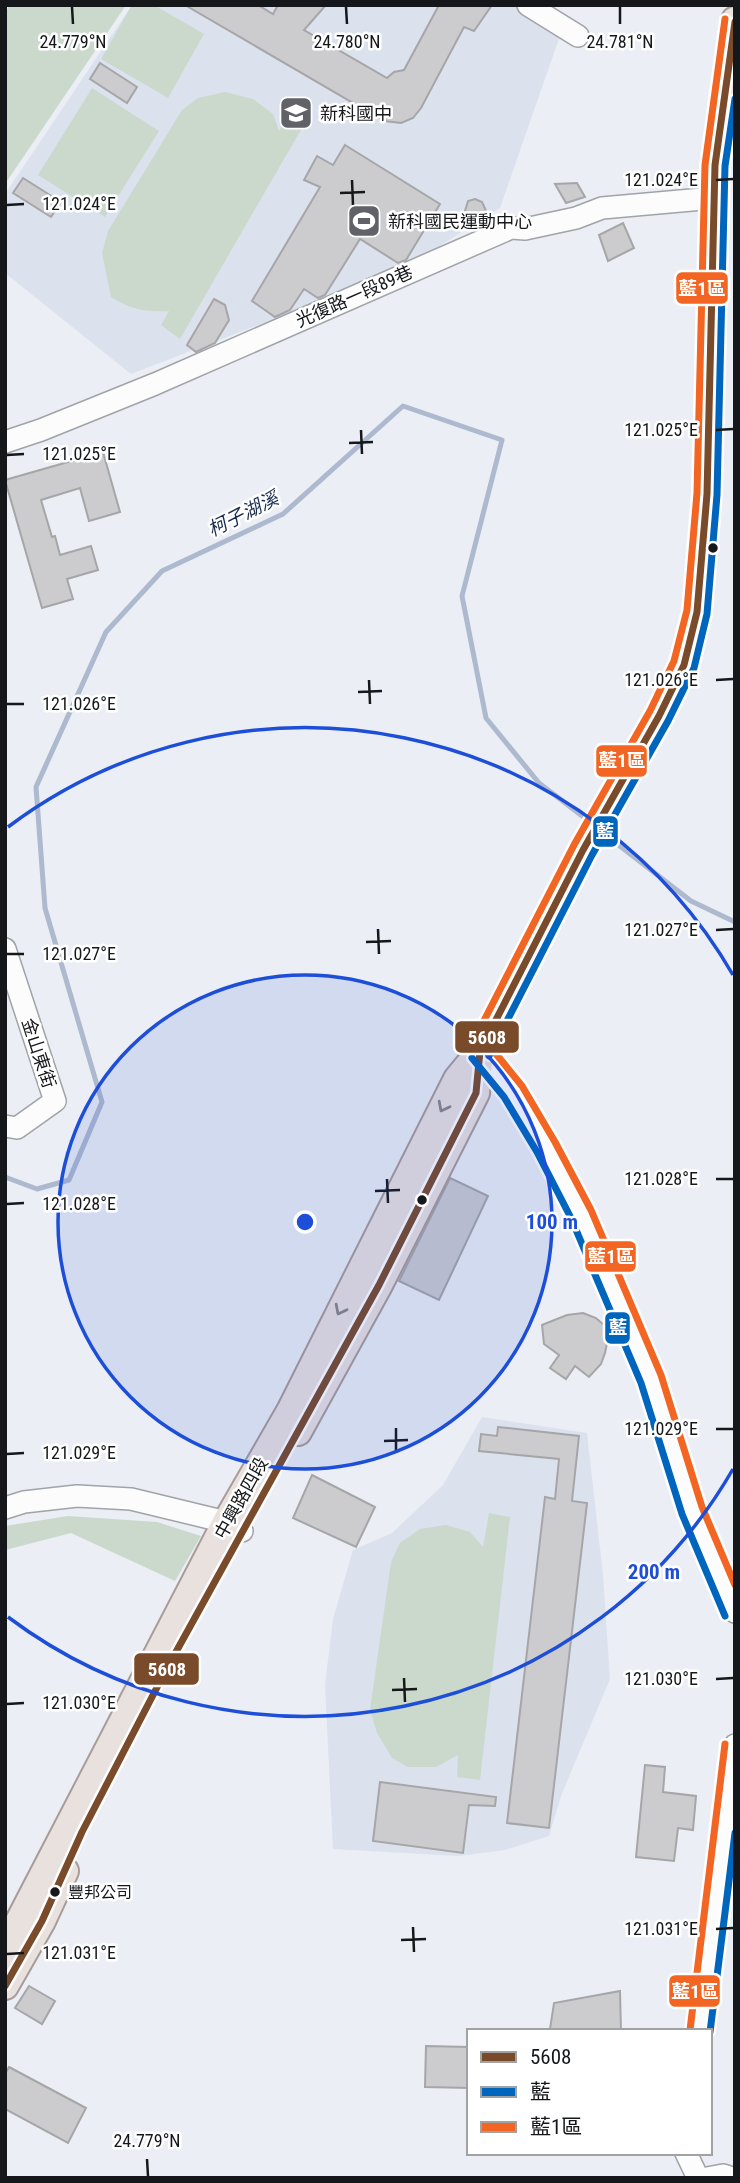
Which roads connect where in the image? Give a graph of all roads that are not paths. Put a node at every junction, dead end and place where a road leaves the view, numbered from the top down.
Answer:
1 (528, 5) edge
2 (735, 20) edge
3 (579, 36) dead end
4 (714, 198) junction
5 (5, 442) edge
6 (5, 949) edge
7 (480, 1051) junction
8 (5, 1126) edge
9 (5, 1508) edge
10 (234, 1526) junction
11 (735, 1612) edge
12 (735, 1745) edge
13 (5, 1948) edge
14 (5, 1986) edge
15 (700, 2029) edge
16 (685, 2155) edge
17 (687, 2155) edge
18 (679, 2178) edge
19 (698, 2178) edge
20 (708, 2178) edge
21 (732, 2178) edge

1 - 3 street
2 - 4 main road, 中興路四段
4 - 5 street, 光復路一段89巷
4 - 7 main road, 中興路四段
6 - 8 street, 金山東街
7 - 10 main road, 中興路四段
7 - 11 street
9 - 10 street
10 - 13 main road, 中興路四段
10 - 14 main road, 中興路四段
12 - 15 street
16 - 18 street
17 - 19 street
20 - 21 street

